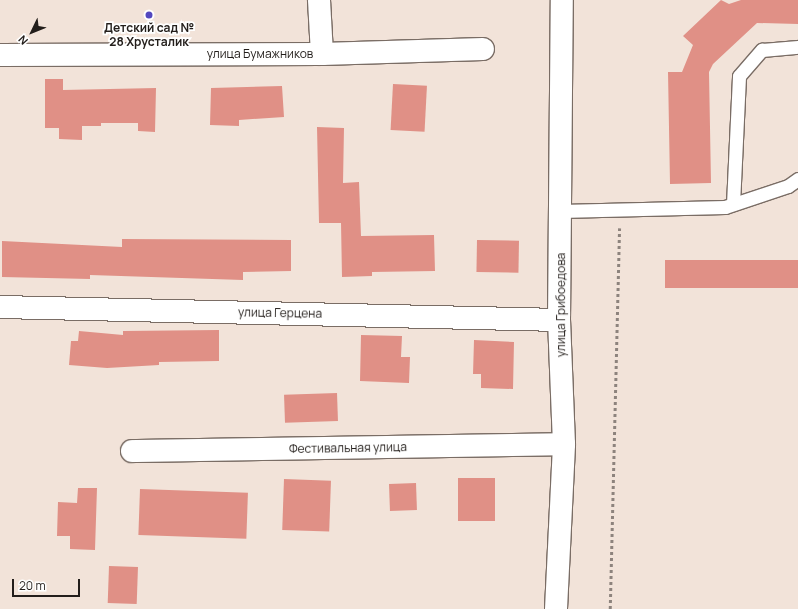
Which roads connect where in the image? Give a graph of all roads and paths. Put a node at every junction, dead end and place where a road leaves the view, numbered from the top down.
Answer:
1 (319, 0) edge
2 (562, 0) edge
3 (798, 47) edge
4 (483, 49) dead end
5 (322, 54) junction
6 (0, 55) edge
7 (798, 179) edge
8 (733, 204) junction
9 (619, 209) junction
10 (560, 211) junction
11 (0, 307) edge
12 (560, 320) junction
13 (564, 444) junction
14 (132, 451) dead end
15 (556, 609) edge
16 (610, 609) edge

1 - 5 street, улица Бумажников
2 - 10 street, улица Грибоедова
3 - 8 lane
4 - 5 street
5 - 6 street, улица Бумажников
7 - 8 lane
8 - 9 lane
9 - 10 lane
9 - 16 path
10 - 12 street, улица Грибоедова
11 - 12 street, улица Герцена
12 - 13 street, улица Грибоедова
13 - 14 street, Фестивальная улица
13 - 15 street, улица Грибоедова

